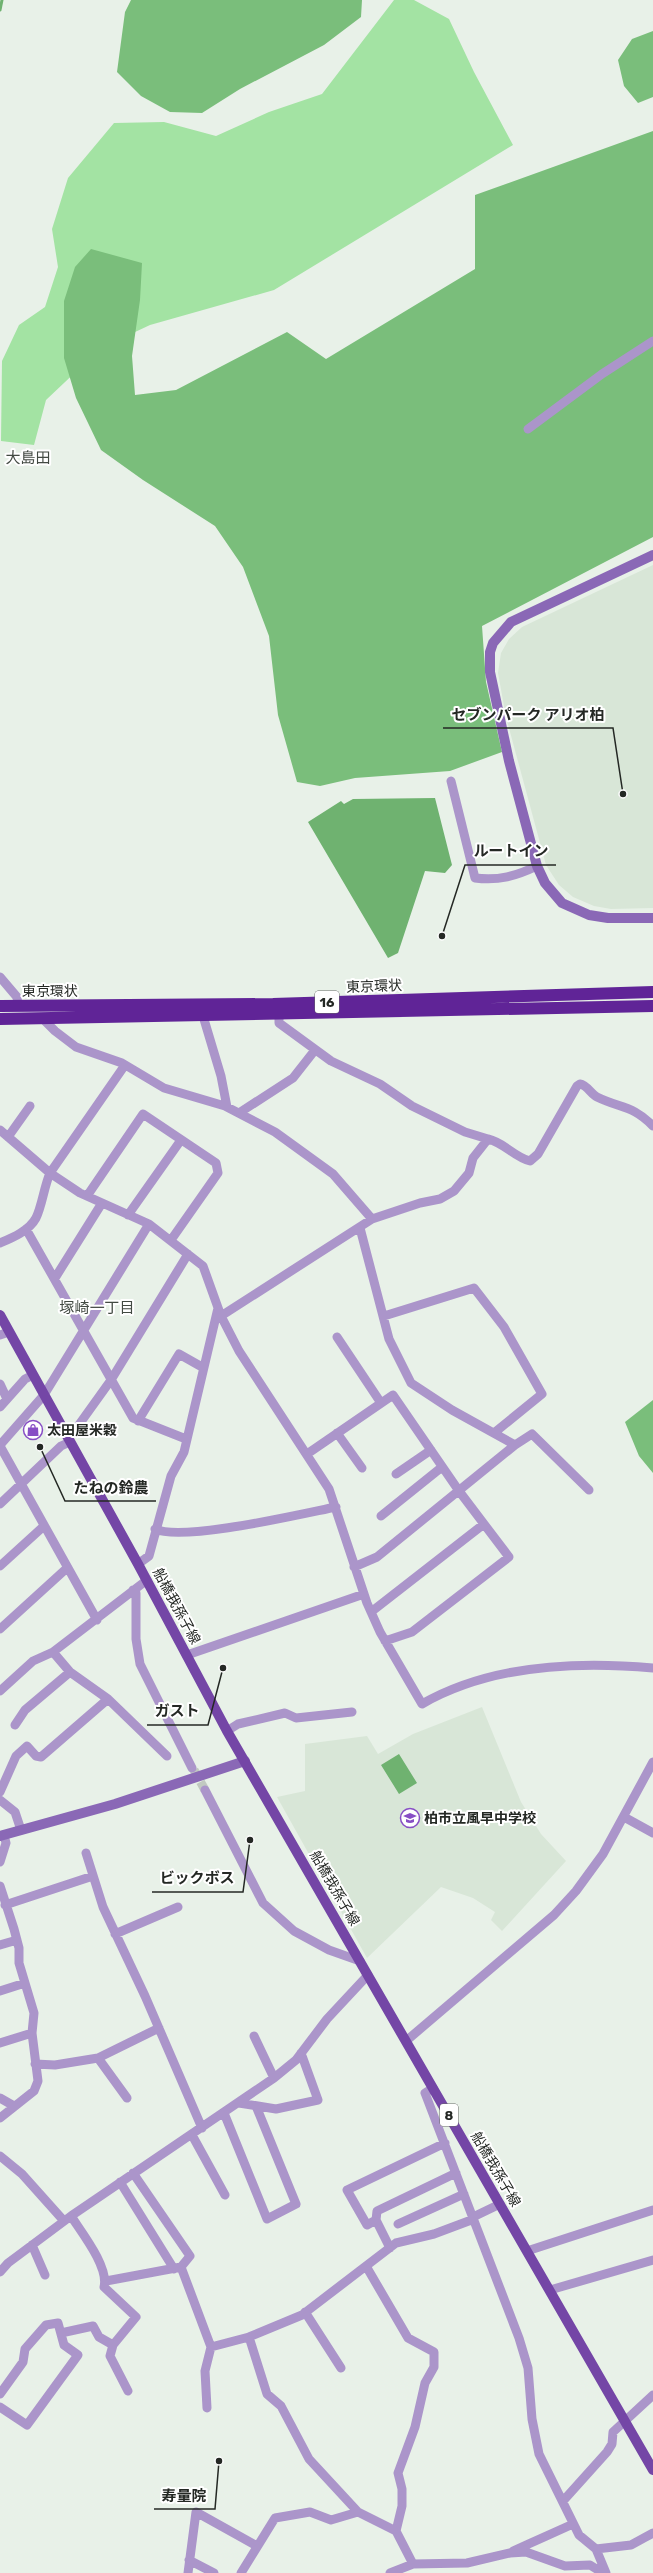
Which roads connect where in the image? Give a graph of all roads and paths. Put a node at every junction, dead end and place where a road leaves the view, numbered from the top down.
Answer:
1 (653, 341) edge
2 (528, 429) dead end
3 (653, 555) edge
4 (451, 781) dead end
5 (537, 866) junction
6 (653, 918) edge
7 (0, 977) edge
8 (653, 992) edge
9 (0, 1006) edge
10 (18, 1006) junction
11 (653, 1006) edge
12 (279, 1013) junction
13 (203, 1016) junction
14 (42, 1018) junction
15 (0, 1019) edge
16 (315, 1050) junction
17 (125, 1065) junction
18 (30, 1106) dead end
19 (227, 1106) junction
20 (239, 1113) junction
21 (653, 1126) edge
22 (0, 1130) edge
23 (8, 1137) junction
24 (488, 1139) junction
25 (181, 1140) junction
26 (50, 1173) junction
27 (87, 1196) junction
28 (102, 1203) junction
29 (128, 1215) junction
30 (372, 1219) junction
31 (149, 1224) junction
32 (360, 1228) junction
33 (26, 1229) junction
34 (171, 1240) junction
35 (0, 1243) edge
36 (188, 1254) junction
37 (55, 1278) junction
38 (220, 1312) junction
39 (0, 1315) edge
40 (384, 1316) junction
41 (83, 1331) junction
42 (5, 1333) edge
43 (337, 1337) dead end
44 (202, 1367) junction
45 (33, 1375) junction
46 (111, 1380) junction
47 (0, 1384) edge
48 (44, 1395) junction
49 (7, 1399) junction
50 (381, 1403) junction
51 (0, 1407) edge
52 (138, 1421) junction
53 (64, 1432) junction
54 (337, 1433) junction
55 (494, 1433) junction
56 (186, 1439) junction
57 (70, 1442) junction
58 (0, 1445) edge
59 (515, 1445) junction
60 (431, 1450) junction
61 (307, 1454) junction
62 (442, 1466) junction
63 (362, 1468) dead end
64 (396, 1474) dead end
65 (22, 1484) junction
66 (589, 1490) dead end
67 (459, 1491) junction
68 (0, 1504) edge
69 (336, 1508) junction
70 (381, 1516) dead end
71 (484, 1524) junction
72 (44, 1526) junction
73 (155, 1529) junction
74 (138, 1564) junction
75 (0, 1566) edge
76 (354, 1567) junction
77 (67, 1568) junction
78 (147, 1580) junction
79 (133, 1590) junction
80 (364, 1594) junction
81 (371, 1612) junction
82 (97, 1620) junction
83 (0, 1629) edge
84 (385, 1641) junction
85 (53, 1652) junction
86 (187, 1655) junction
87 (653, 1668) edge
88 (70, 1672) junction
89 (0, 1691) edge
90 (108, 1699) junction
91 (352, 1712) dead end
92 (15, 1725) dead end
93 (227, 1731) junction
94 (167, 1756) dead end
95 (245, 1761) junction
96 (653, 1762) edge
97 (192, 1768) tunnel mouth
98 (205, 1790) tunnel mouth
99 (0, 1792) edge
100 (0, 1800) edge
101 (624, 1817) junction
102 (21, 1830) junction
103 (653, 1833) edge
104 (2, 1836) edge
105 (86, 1853) dead end
106 (0, 1862) edge
107 (93, 1876) junction
108 (0, 1892) edge
109 (5, 1905) junction
110 (178, 1907) dead end
111 (115, 1934) junction
112 (17, 1940) junction
113 (0, 1945) edge
114 (360, 1961) junction
115 (368, 1975) junction
116 (25, 1983) junction
117 (0, 1991) edge
118 (159, 2028) junction
119 (32, 2033) junction
120 (254, 2036) dead end
121 (406, 2041) junction
122 (0, 2043) edge
123 (302, 2053) junction
124 (98, 2058) junction
125 (35, 2064) junction
126 (274, 2078) junction
127 (433, 2088) junction
128 (0, 2098) edge
129 (127, 2098) dead end
130 (239, 2103) junction
131 (14, 2106) junction
132 (256, 2106) junction
133 (224, 2113) junction
134 (0, 2118) edge
135 (202, 2128) junction
136 (192, 2135) junction
137 (444, 2143) junction
138 (0, 2156) edge
139 (133, 2173) junction
140 (456, 2173) junction
141 (120, 2182) junction
142 (464, 2194) junction
143 (225, 2195) dead end
144 (500, 2204) junction
145 (653, 2210) edge
146 (473, 2218) junction
147 (67, 2219) junction
148 (376, 2220) junction
149 (398, 2224) dead end
150 (32, 2245) junction
151 (390, 2248) junction
152 (527, 2251) junction
153 (653, 2260) edge
154 (366, 2266) junction
155 (178, 2268) junction
156 (0, 2272) edge
157 (45, 2275) dead end
158 (106, 2281) junction
159 (550, 2290) junction
160 (305, 2312) junction
161 (61, 2333) junction
162 (249, 2337) junction
163 (113, 2345) junction
164 (211, 2347) junction
165 (341, 2368) dead end
166 (128, 2391) dead end
167 (0, 2394) edge
168 (653, 2395) edge
169 (0, 2407) edge
170 (207, 2408) dead end
171 (625, 2421) junction
172 (653, 2470) edge
173 (563, 2501) junction
174 (358, 2512) junction
175 (573, 2524) junction
176 (396, 2531) junction
177 (653, 2533) edge
178 (257, 2546) junction
179 (596, 2549) junction
180 (510, 2553) junction
181 (189, 2560) junction
182 (413, 2564) junction
183 (188, 2573) edge
184 (214, 2573) edge
185 (241, 2573) edge
186 (390, 2573) edge
187 (604, 2573) edge

1 - 2 street
3 - 5 street
4 - 5 street
5 - 6 street
7 - 10 street
8 - 10 highway, 東京環状 / 16
9 - 10 highway, 東京環状 / 16
11 - 12 highway, 東京環状 / 16
12 - 13 highway, 東京環状 / 16
12 - 16 street
13 - 14 highway, 東京環状 / 16
13 - 19 street
14 - 15 highway, 東京環状 / 16
14 - 17 street
16 - 20 street
16 - 24 street
17 - 19 street
17 - 26 street
18 - 23 street
19 - 20 street
20 - 30 street
21 - 24 street
22 - 23 street
23 - 26 street
24 - 30 street
25 - 27 street
25 - 29 street
25 - 34 street
26 - 27 street
26 - 33 street
27 - 28 street
28 - 29 street
28 - 37 street
29 - 31 street
30 - 32 street
31 - 34 street
31 - 41 street
32 - 38 street
32 - 40 street
33 - 35 street
33 - 37 street
34 - 36 street
36 - 38 street
36 - 46 street
37 - 41 street
38 - 44 street
38 - 61 street
39 - 42 main road, 船橋我孫子線 / 8
40 - 55 street
40 - 55 street
41 - 46 street
41 - 48 street
42 - 45 main road, 船橋我孫子線 / 8
43 - 50 street
44 - 52 street
44 - 56 street
45 - 48 main road, 船橋我孫子線 / 8
45 - 49 street
46 - 52 street
46 - 53 street
47 - 49 street
48 - 53 main road, 船橋我孫子線 / 8
48 - 58 street
49 - 51 street
50 - 54 street
50 - 60 street
52 - 56 street
53 - 57 main road, 船橋我孫子線 / 8
54 - 61 street
54 - 63 street
55 - 59 street
56 - 73 street
57 - 65 street
57 - 74 main road, 船橋我孫子線 / 8
58 - 65 street
59 - 66 street
59 - 67 street
60 - 62 street
60 - 64 street
61 - 69 street
62 - 67 street
62 - 70 street
65 - 68 street
65 - 72 street
67 - 71 street
67 - 76 street
69 - 73 street
69 - 76 street
71 - 81 street
71 - 84 street
72 - 75 street
72 - 77 street
73 - 74 street
74 - 78 main road, 船橋我孫子線 / 8
76 - 80 street
77 - 82 street
77 - 83 street
78 - 79 street
78 - 86 main road, 船橋我孫子線 / 8
79 - 82 street
79 - 97 street
80 - 81 street
80 - 86 street
81 - 84 street
82 - 85 street
84 - 87 street
85 - 88 street
85 - 89 street
86 - 93 main road, 船橋我孫子線 / 8
88 - 90 street
88 - 92 street
90 - 94 street
90 - 99 street
91 - 93 street
93 - 95 main road, 船橋我孫子線 / 8
95 - 102 street
95 - 114 main road, 船橋我孫子線 / 8
96 - 101 street
98 - 114 street
100 - 102 street
101 - 103 street
101 - 121 street
102 - 104 street
104 - 106 street
105 - 107 street
107 - 109 street
107 - 111 street
108 - 109 street
109 - 112 street
110 - 111 street
111 - 118 street
112 - 113 street
112 - 116 street
114 - 115 main road, 船橋我孫子線 / 8
115 - 121 main road, 船橋我孫子線 / 8
115 - 123 street
116 - 117 street
116 - 119 street
118 - 124 street
118 - 135 street
119 - 122 street
119 - 125 street
120 - 126 street
121 - 127 main road, 船橋我孫子線 / 8
123 - 126 street
123 - 132 street
124 - 125 street
124 - 129 street
125 - 131 street
126 - 130 street
127 - 137 street
127 - 144 main road, 船橋我孫子線 / 8
128 - 131 street
130 - 132 street
130 - 133 street
131 - 134 street
132 - 133 street
133 - 135 street
135 - 136 street
136 - 139 street
136 - 143 street
137 - 140 street
137 - 148 street
138 - 147 street
139 - 141 street
139 - 155 street
140 - 142 street
140 - 148 street
141 - 147 street
141 - 155 street
142 - 146 street
142 - 149 street
144 - 146 street
144 - 152 main road, 船橋我孫子線 / 8
145 - 152 street
146 - 151 street
146 - 173 street
147 - 150 street
147 - 158 street
148 - 151 street
150 - 156 street
150 - 157 street
151 - 154 street
152 - 159 main road, 船橋我孫子線 / 8
153 - 159 street
154 - 160 street
154 - 176 street
155 - 158 street
155 - 164 street
158 - 163 street
159 - 171 main road, 船橋我孫子線 / 8
160 - 162 street
160 - 165 street
161 - 163 street
161 - 167 street
161 - 169 street
162 - 164 street
162 - 174 street
163 - 166 street
164 - 170 street
168 - 171 street
171 - 172 main road, 船橋我孫子線 / 8
171 - 173 street
173 - 175 street
174 - 176 street
174 - 178 street
175 - 179 street
175 - 180 street
176 - 182 street
177 - 179 street
178 - 181 street
178 - 185 street
179 - 187 street
180 - 182 street
180 - 187 street
181 - 183 street
181 - 184 street
182 - 186 street

